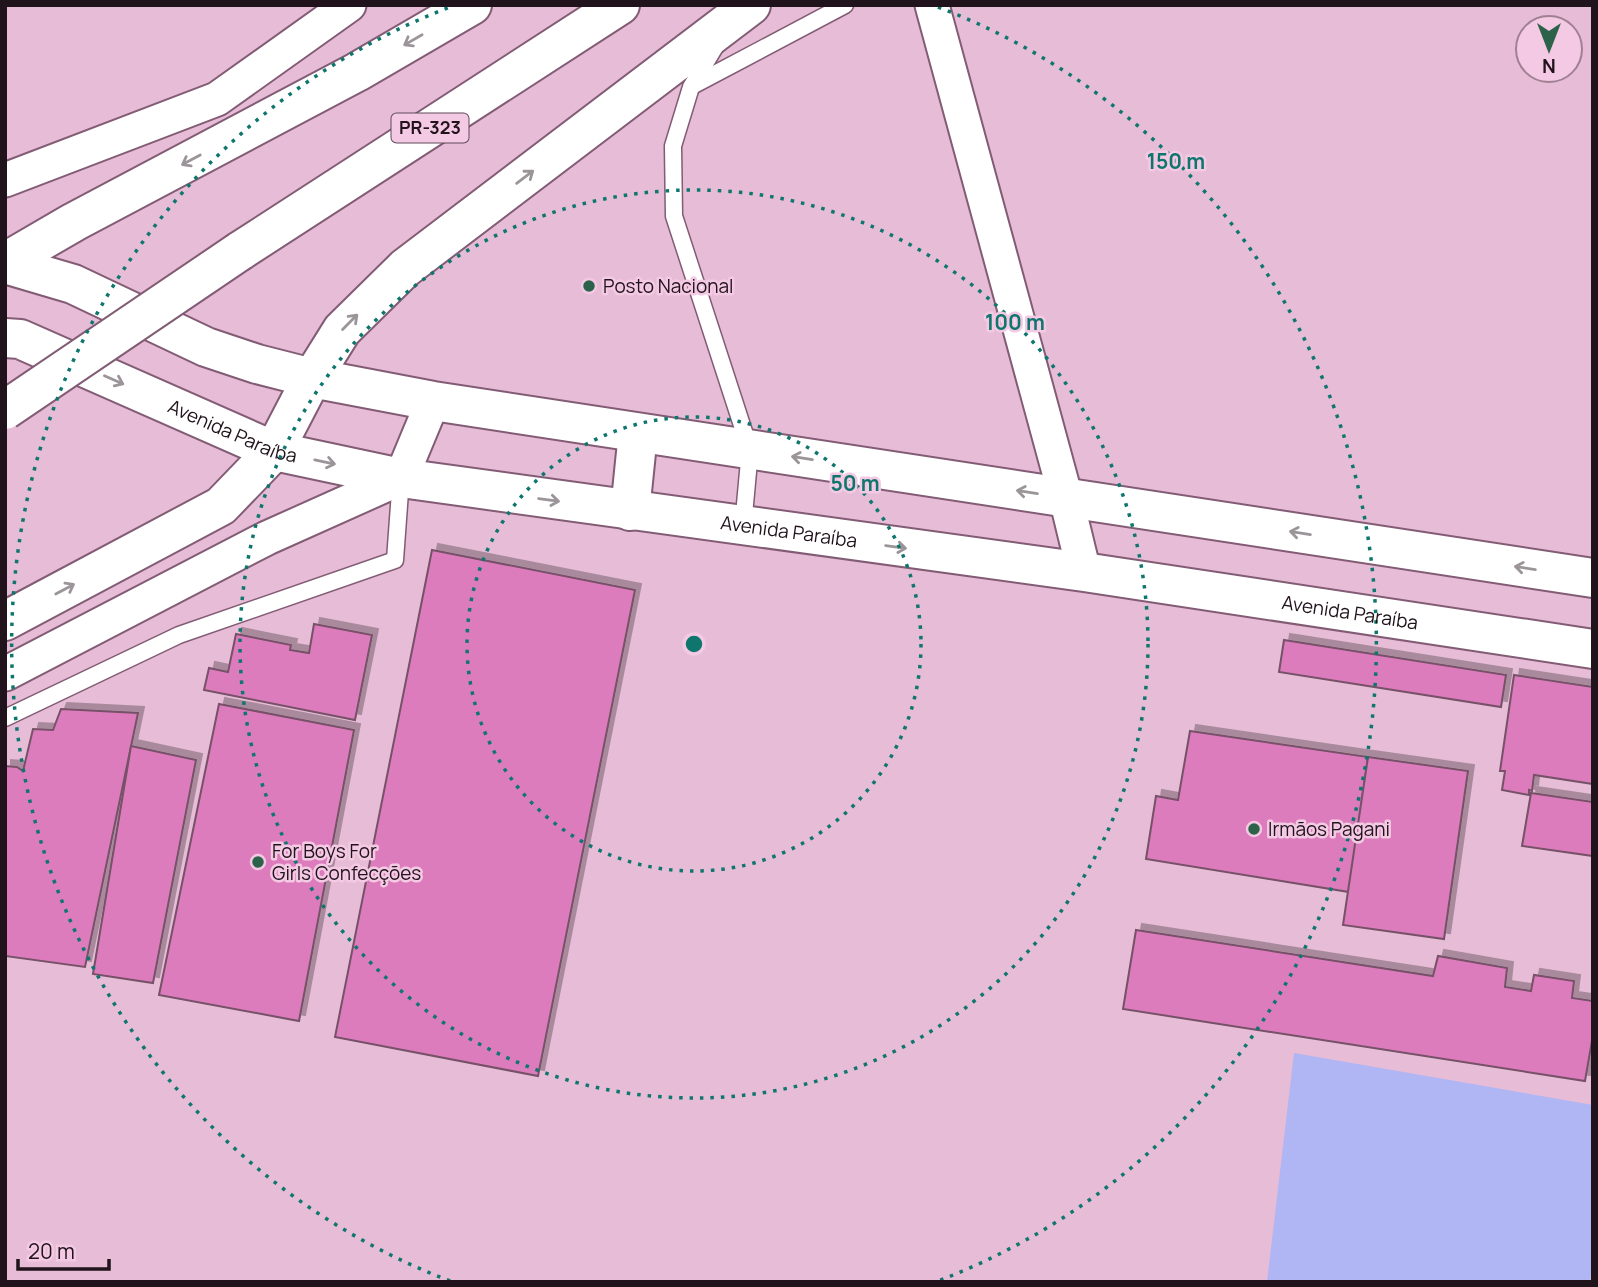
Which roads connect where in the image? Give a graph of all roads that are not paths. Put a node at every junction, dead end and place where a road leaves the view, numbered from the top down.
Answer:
1 (349, 5) edge
2 (472, 5) edge
3 (620, 5) edge
4 (845, 5) edge
5 (932, 5) edge
6 (741, 13) edge
7 (691, 87) junction
8 (218, 99) junction
9 (237, 136) junction
10 (5, 180) edge
11 (5, 263) edge
12 (5, 338) edge
13 (312, 378) junction
14 (433, 401) junction
15 (5, 410) edge
16 (638, 433) junction
17 (750, 450) junction
18 (274, 451) junction
19 (401, 478) junction
20 (1066, 498) junction
21 (631, 511) junction
22 (743, 526) junction
23 (1084, 572) junction
24 (1593, 578) edge
25 (5, 621) edge
26 (1593, 649) edge
27 (5, 674) edge
28 (5, 718) edge

1 - 8 street
2 -> 9 main road
3 - 15 main road, PR-323, bridge
4 - 7 lane
5 - 20 street
6 - 7 lane
13 -> 6 main road
7 - 17 lane
8 - 9 street
8 - 10 street
9 -> 11 main road
11 - 13 main road
12 -> 18 main road, Avenida Paraíba
13 - 14 main road
13 - 18 main road
14 - 16 main road
14 - 19 street
16 - 17 main road
16 - 21 main road
20 -> 17 main road
17 - 22 lane
18 -> 19 main road, Avenida Paraíba
25 -> 18 main road
19 -> 21 main road, Avenida Paraíba
19 - 27 street
19 - 28 lane
20 - 23 street
24 -> 20 main road
21 - 22 main road, Avenida Paraíba
22 -> 23 main road, Avenida Paraíba
23 - 26 main road, Avenida Paraíba

